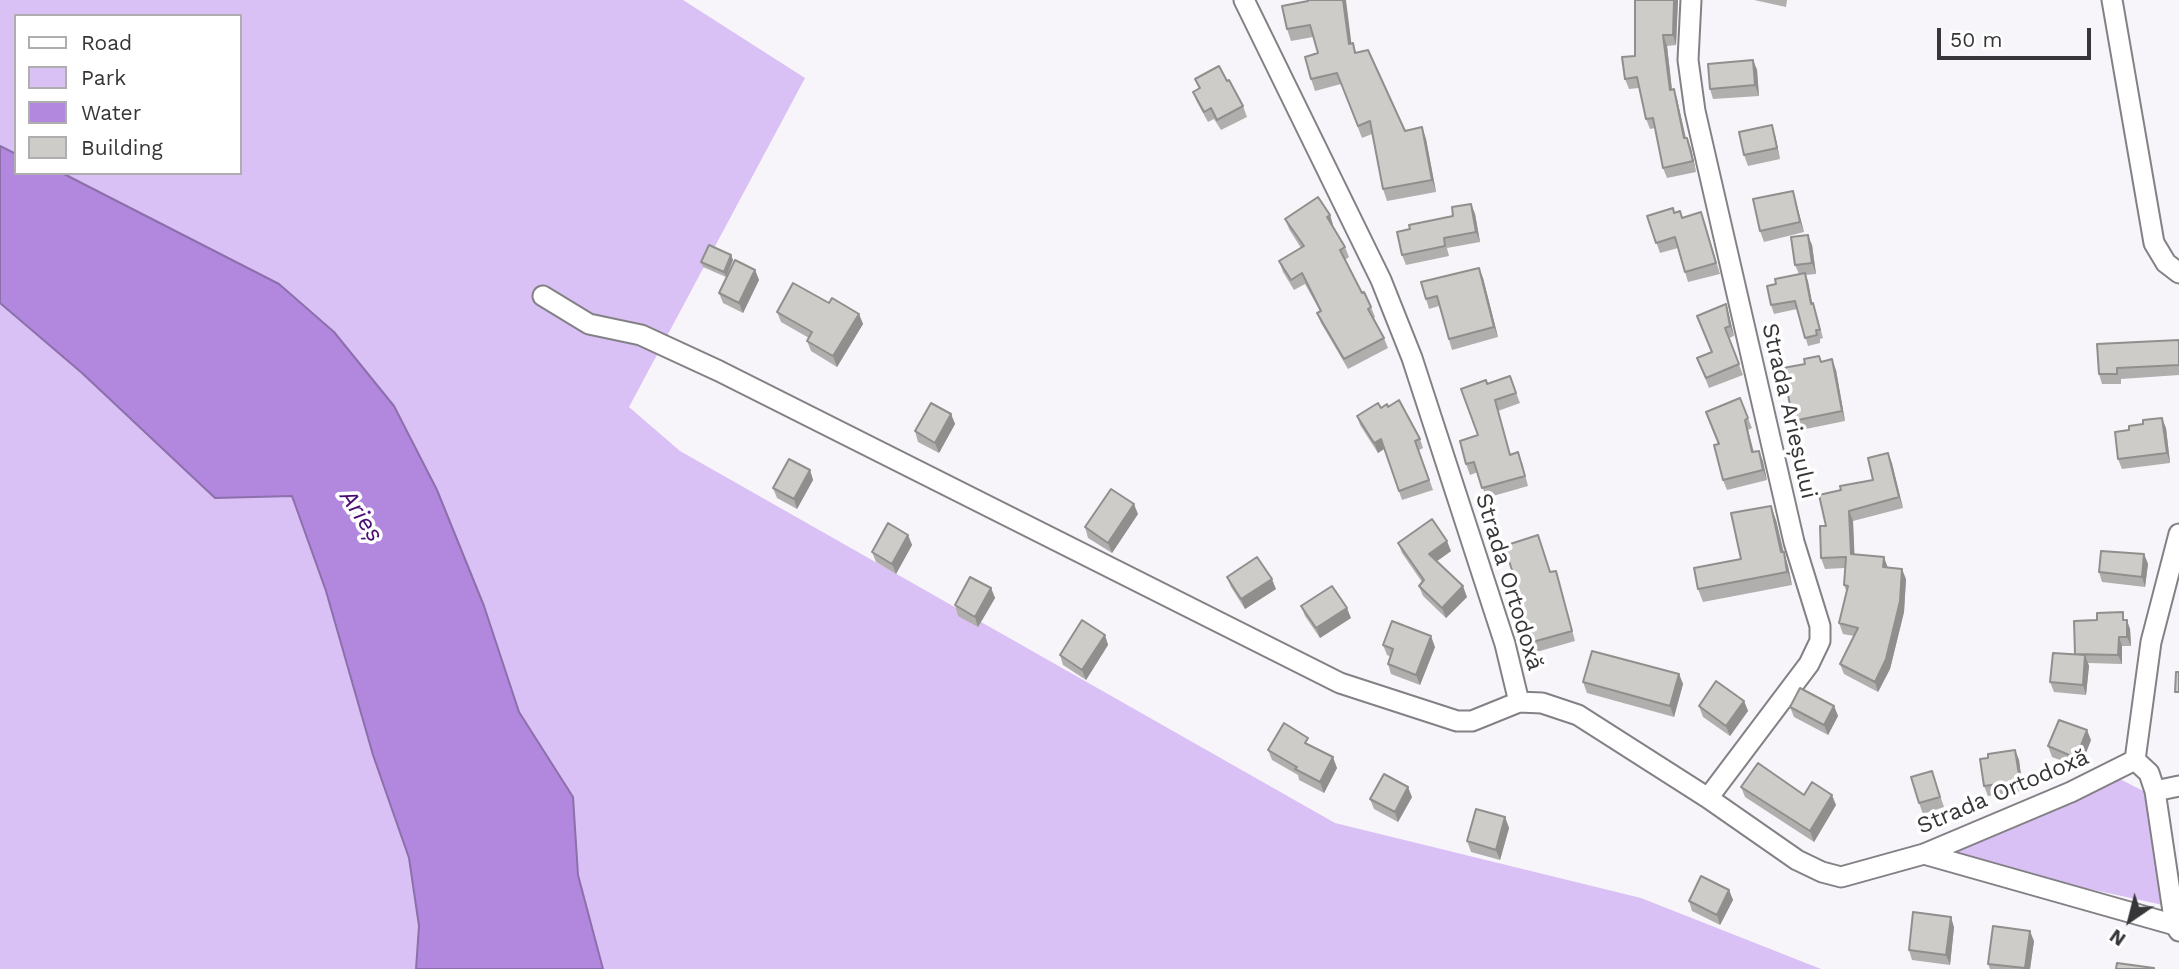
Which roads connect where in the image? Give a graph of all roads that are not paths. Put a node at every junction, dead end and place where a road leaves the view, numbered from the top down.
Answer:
1 (1244, 0) edge
2 (1691, 0) edge
3 (2112, 0) edge
4 (2179, 273) edge
5 (543, 296) dead end
6 (2179, 534) edge
7 (1519, 702) junction
8 (2135, 760) junction
9 (2179, 786) edge
10 (2155, 791) junction
11 (1708, 798) junction
12 (1924, 854) junction
13 (2177, 928) edge

1 - 7 street, Strada Ortodoxă
2 - 11 street, Strada Arieșului
3 - 4 street
5 - 7 street
6 - 8 street
7 - 11 street, Strada Ortodoxă
8 - 10 street
8 - 12 street, Strada Ortodoxă
9 - 10 street
10 - 13 street
11 - 12 street, Strada Ortodoxă
12 - 13 street

